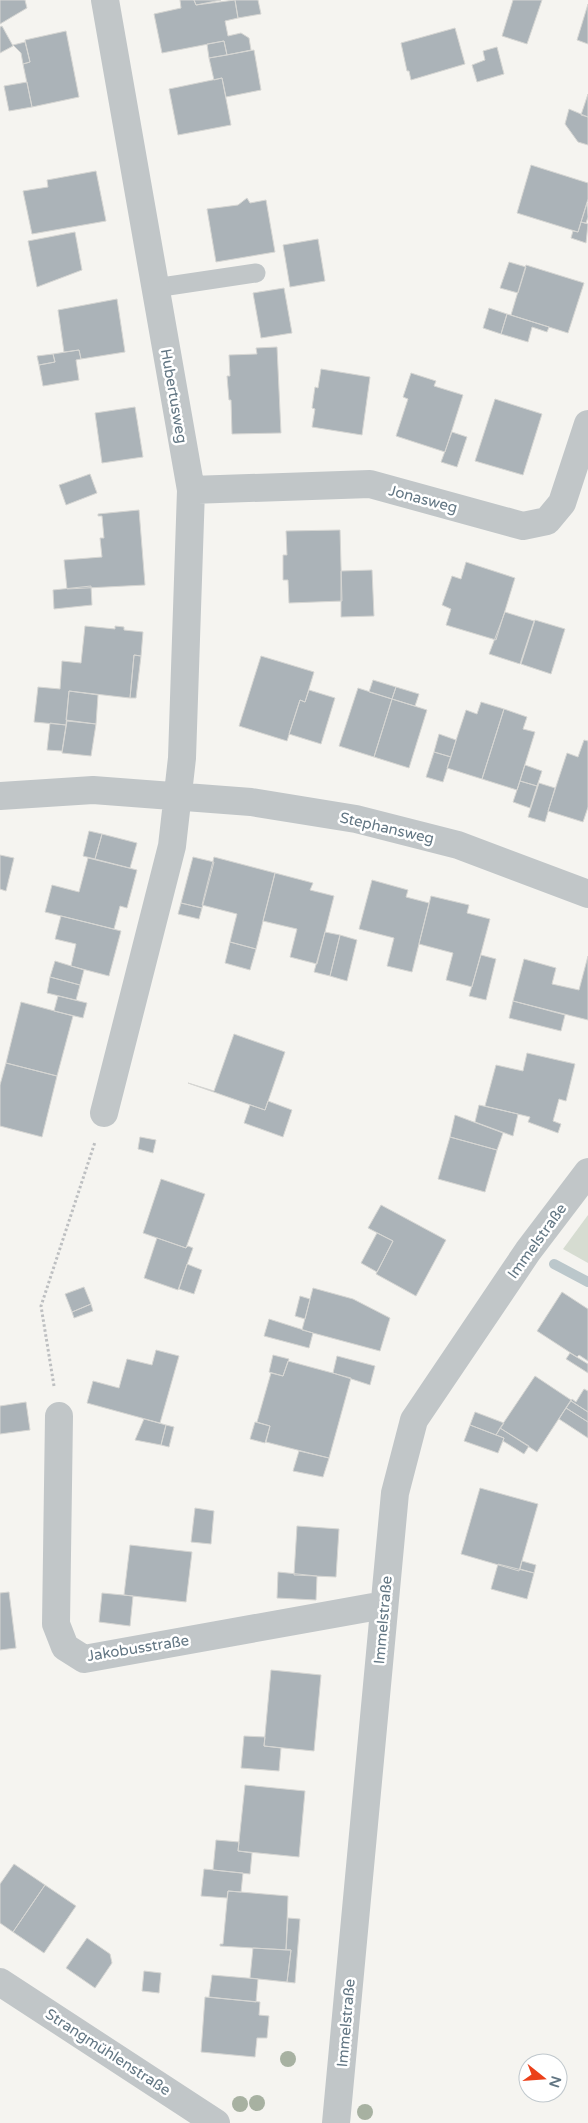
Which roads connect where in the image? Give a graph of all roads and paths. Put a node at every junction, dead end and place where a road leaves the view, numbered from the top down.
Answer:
1 (105, 0) edge
2 (256, 273) dead end
3 (155, 288) junction
4 (588, 424) edge
5 (191, 490) junction
6 (0, 796) edge
7 (178, 796) junction
8 (588, 894) edge
9 (104, 1113) joint
10 (588, 1172) edge
11 (60, 1416) joint
12 (384, 1605) junction
13 (0, 1982) edge
14 (216, 2123) edge
15 (336, 2123) edge

1 - 3 street, Hubertusweg
2 - 3 lane
3 - 5 street, Hubertusweg
4 - 5 street, Jonasweg
5 - 7 street, Hubertusweg
6 - 7 street, Stephansweg
7 - 8 street, Stephansweg
7 - 9 street
9 - 11 path
10 - 12 street, Immelstraße
11 - 12 street, Jakobusstraße
12 - 15 street, Immelstraße
13 - 14 street, Strangmühlenstraße

